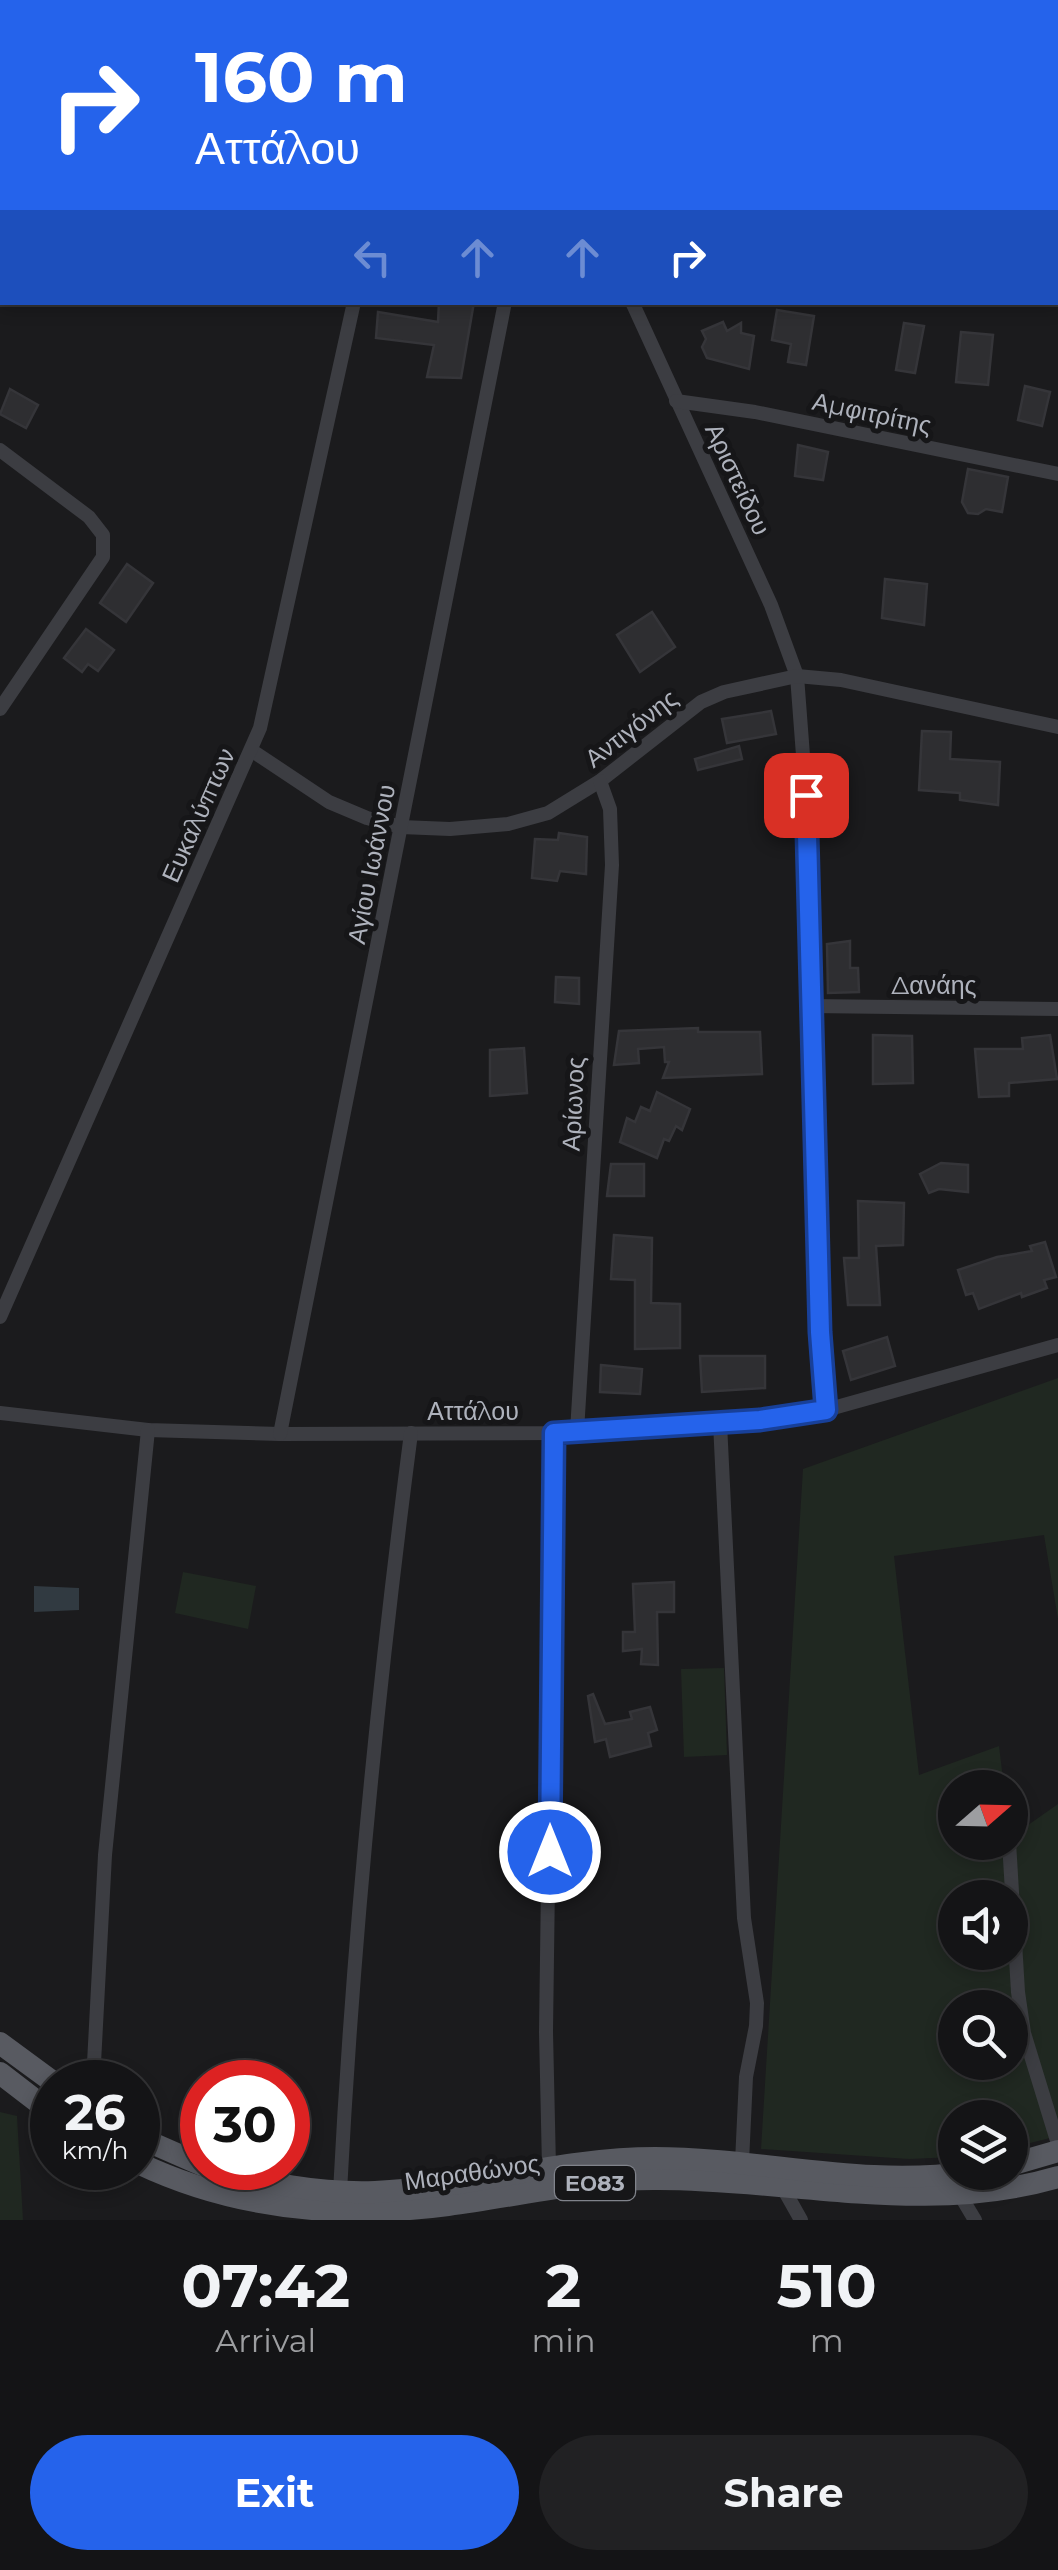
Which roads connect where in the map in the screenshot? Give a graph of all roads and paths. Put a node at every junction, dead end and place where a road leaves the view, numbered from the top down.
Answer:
1 (353, 305) edge
2 (503, 305) edge
3 (633, 305) edge
4 (676, 400) junction
5 (0, 450) edge
6 (1058, 474) edge
7 (797, 676) junction
8 (0, 709) edge
9 (1058, 727) edge
10 (251, 750) junction
11 (600, 781) junction
12 (401, 827) junction
13 (810, 1006) junction
14 (1058, 1009) edge
15 (0, 1317) edge
16 (1058, 1344) edge
17 (826, 1410) junction
18 (0, 1413) edge
19 (720, 1422) junction
20 (148, 1430) junction
21 (577, 1431) junction
22 (554, 1433) junction
23 (280, 1434) junction
24 (411, 1434) junction
25 (1010, 1860) edge
26 (0, 2043) edge
27 (94, 2060) edge
28 (30, 2065) edge
29 (0, 2073) edge
30 (30, 2096) edge
31 (1058, 2148) edge
32 (1028, 2158) edge
33 (742, 2162) junction
34 (549, 2167) junction
35 (160, 2172) edge
36 (1058, 2177) edge
37 (938, 2181) edge
38 (1028, 2186) edge
39 (783, 2188) junction
40 (310, 2189) edge
41 (938, 2189) edge
42 (966, 2190) edge
43 (340, 2192) junction
44 (285, 2214) edge
45 (800, 2220) edge
46 (976, 2220) edge

1 - 10 street, Ευκαλύπτων
2 - 12 street, Αγίου Ιωάννου
3 - 4 street, Αριστείδου
4 - 6 street, Αμφιτρίτης
4 - 7 street, Αριστείδου
5 - 8 street
7 - 9 street, Αντιγόνης
7 - 11 street, Αντιγόνης
7 - 13 street, Αριστείδου
10 - 12 street, Αντιγόνης
10 - 15 street, Ευκαλύπτων
11 - 12 street, Αντιγόνης
11 - 21 street, Αρίωνος
12 - 23 street, Αγίου Ιωάννου
13 - 14 street, Δανάης
13 - 17 street, Αριστείδου
16 - 17 street, Αττάλου
17 - 19 street, Αττάλου
18 - 20 street, Αττάλου
19 - 21 street, Αττάλου
19 - 33 street
20 - 23 street, Αττάλου
20 - 27 street
21 - 22 street, Αττάλου
22 - 24 street, Αττάλου
22 - 34 street
23 - 24 street, Αττάλου
24 - 43 street
25 - 31 street
26 - 28 main road
29 - 30 main road
31 - 32 main road
33 - 34 main road, Μαραθώνος / ΕΟ83
33 - 37 main road, Μαραθώνος / ΕΟ83
34 - 43 main road, Μαραθώνος / ΕΟ83
35 - 44 main road, Μαραθώνος / ΕΟ83
36 - 38 main road, Μαραθώνος / ΕΟ83
39 - 41 main road, Μαραθώνος / ΕΟ83
39 - 44 main road, Μαραθώνος / ΕΟ83
39 - 45 street
40 - 43 main road, Μαραθώνος / ΕΟ83
42 - 46 street

